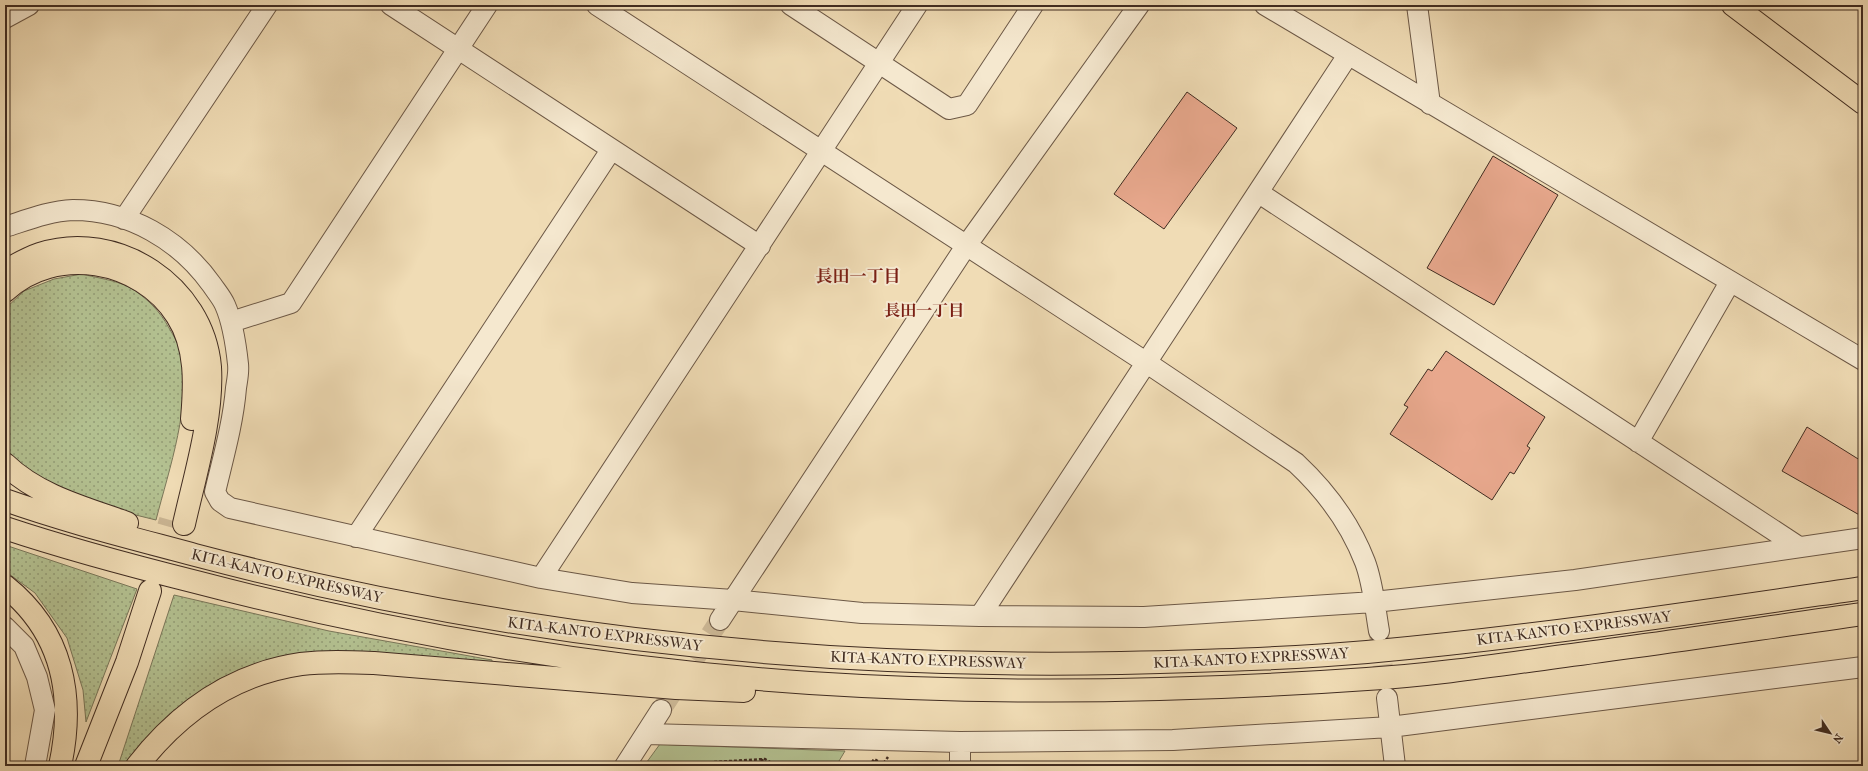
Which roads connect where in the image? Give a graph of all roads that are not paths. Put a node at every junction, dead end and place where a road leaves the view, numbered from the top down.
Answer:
1 (29, 5) edge
2 (268, 5) edge
3 (391, 5) edge
4 (487, 5) edge
5 (597, 5) edge
6 (917, 5) edge
7 (1033, 5) edge
8 (1139, 5) edge
9 (1265, 5) edge
10 (1417, 5) edge
11 (1733, 5) edge
12 (802, 8) edge
13 (5, 18) edge
14 (458, 49) junction
15 (1348, 55) junction
16 (879, 63) junction
17 (1430, 104) junction
18 (1863, 104) edge
19 (611, 150) junction
20 (821, 151) junction
21 (1259, 193) junction
22 (124, 219) junction
23 (5, 227) edge
24 (760, 246) junction
25 (966, 246) junction
26 (5, 271) edge
27 (1730, 282) junction
28 (5, 291) edge
29 (231, 322) junction
30 (1863, 360) edge
31 (1147, 363) junction
32 (1638, 442) junction
33 (5, 464) edge
34 (5, 500) edge
35 (5, 528) edge
36 (356, 537) junction
37 (1863, 538) edge
38 (1799, 547) junction
39 (541, 578) junction
40 (5, 586) edge
41 (1863, 588) edge
42 (733, 600) junction
43 (1374, 602) junction
44 (427, 608) junction
45 (1863, 614) edge
46 (980, 616) junction
47 (720, 620) tunnel mouth
48 (5, 627) edge
49 (1379, 631) tunnel mouth
50 (1863, 667) edge
51 (965, 689) junction
52 (1387, 698) tunnel mouth
53 (661, 710) tunnel mouth
54 (1390, 728) junction
55 (646, 734) junction
56 (960, 742) junction
57 (35, 766) edge
58 (60, 766) edge
59 (86, 766) edge
60 (102, 766) edge
61 (137, 766) edge
62 (625, 766) edge
63 (960, 766) edge
64 (1395, 766) edge

1 - 13 street
2 - 22 street
3 - 14 street
4 - 14 street
5 - 20 street
6 - 16 street
7 - 16 street
8 - 25 street
9 - 15 street
10 - 17 street
11 - 18 highway
12 - 16 street
14 - 19 street
14 - 29 street
15 - 17 street
15 - 21 street
16 - 20 street
17 - 27 street
19 - 24 street
19 - 36 street
20 - 24 street
20 - 25 street
21 - 31 street
21 - 32 street
22 - 23 street
22 - 29 street
24 - 39 street
25 - 31 street
25 - 42 street
26 - 28 highway
27 - 30 street
27 - 32 street
29 - 36 street
31 - 43 street
31 - 46 street
32 - 38 street
33 - 44 highway
34 - 44 highway, KITA-KANTO EXPRESSWAY
35 - 51 highway, KITA-KANTO EXPRESSWAY
36 - 39 street
37 - 38 street
38 - 43 street
39 - 42 street
40 - 58 highway
41 - 44 highway, KITA-KANTO EXPRESSWAY
42 - 46 street
42 - 47 street
43 - 46 street
43 - 49 street
45 - 51 highway, KITA-KANTO EXPRESSWAY
48 - 57 street
50 - 54 street
51 - 61 highway
52 - 54 street
53 - 55 street
54 - 56 street
54 - 64 street
55 - 56 street
55 - 62 street
56 - 63 street
59 - 60 highway

